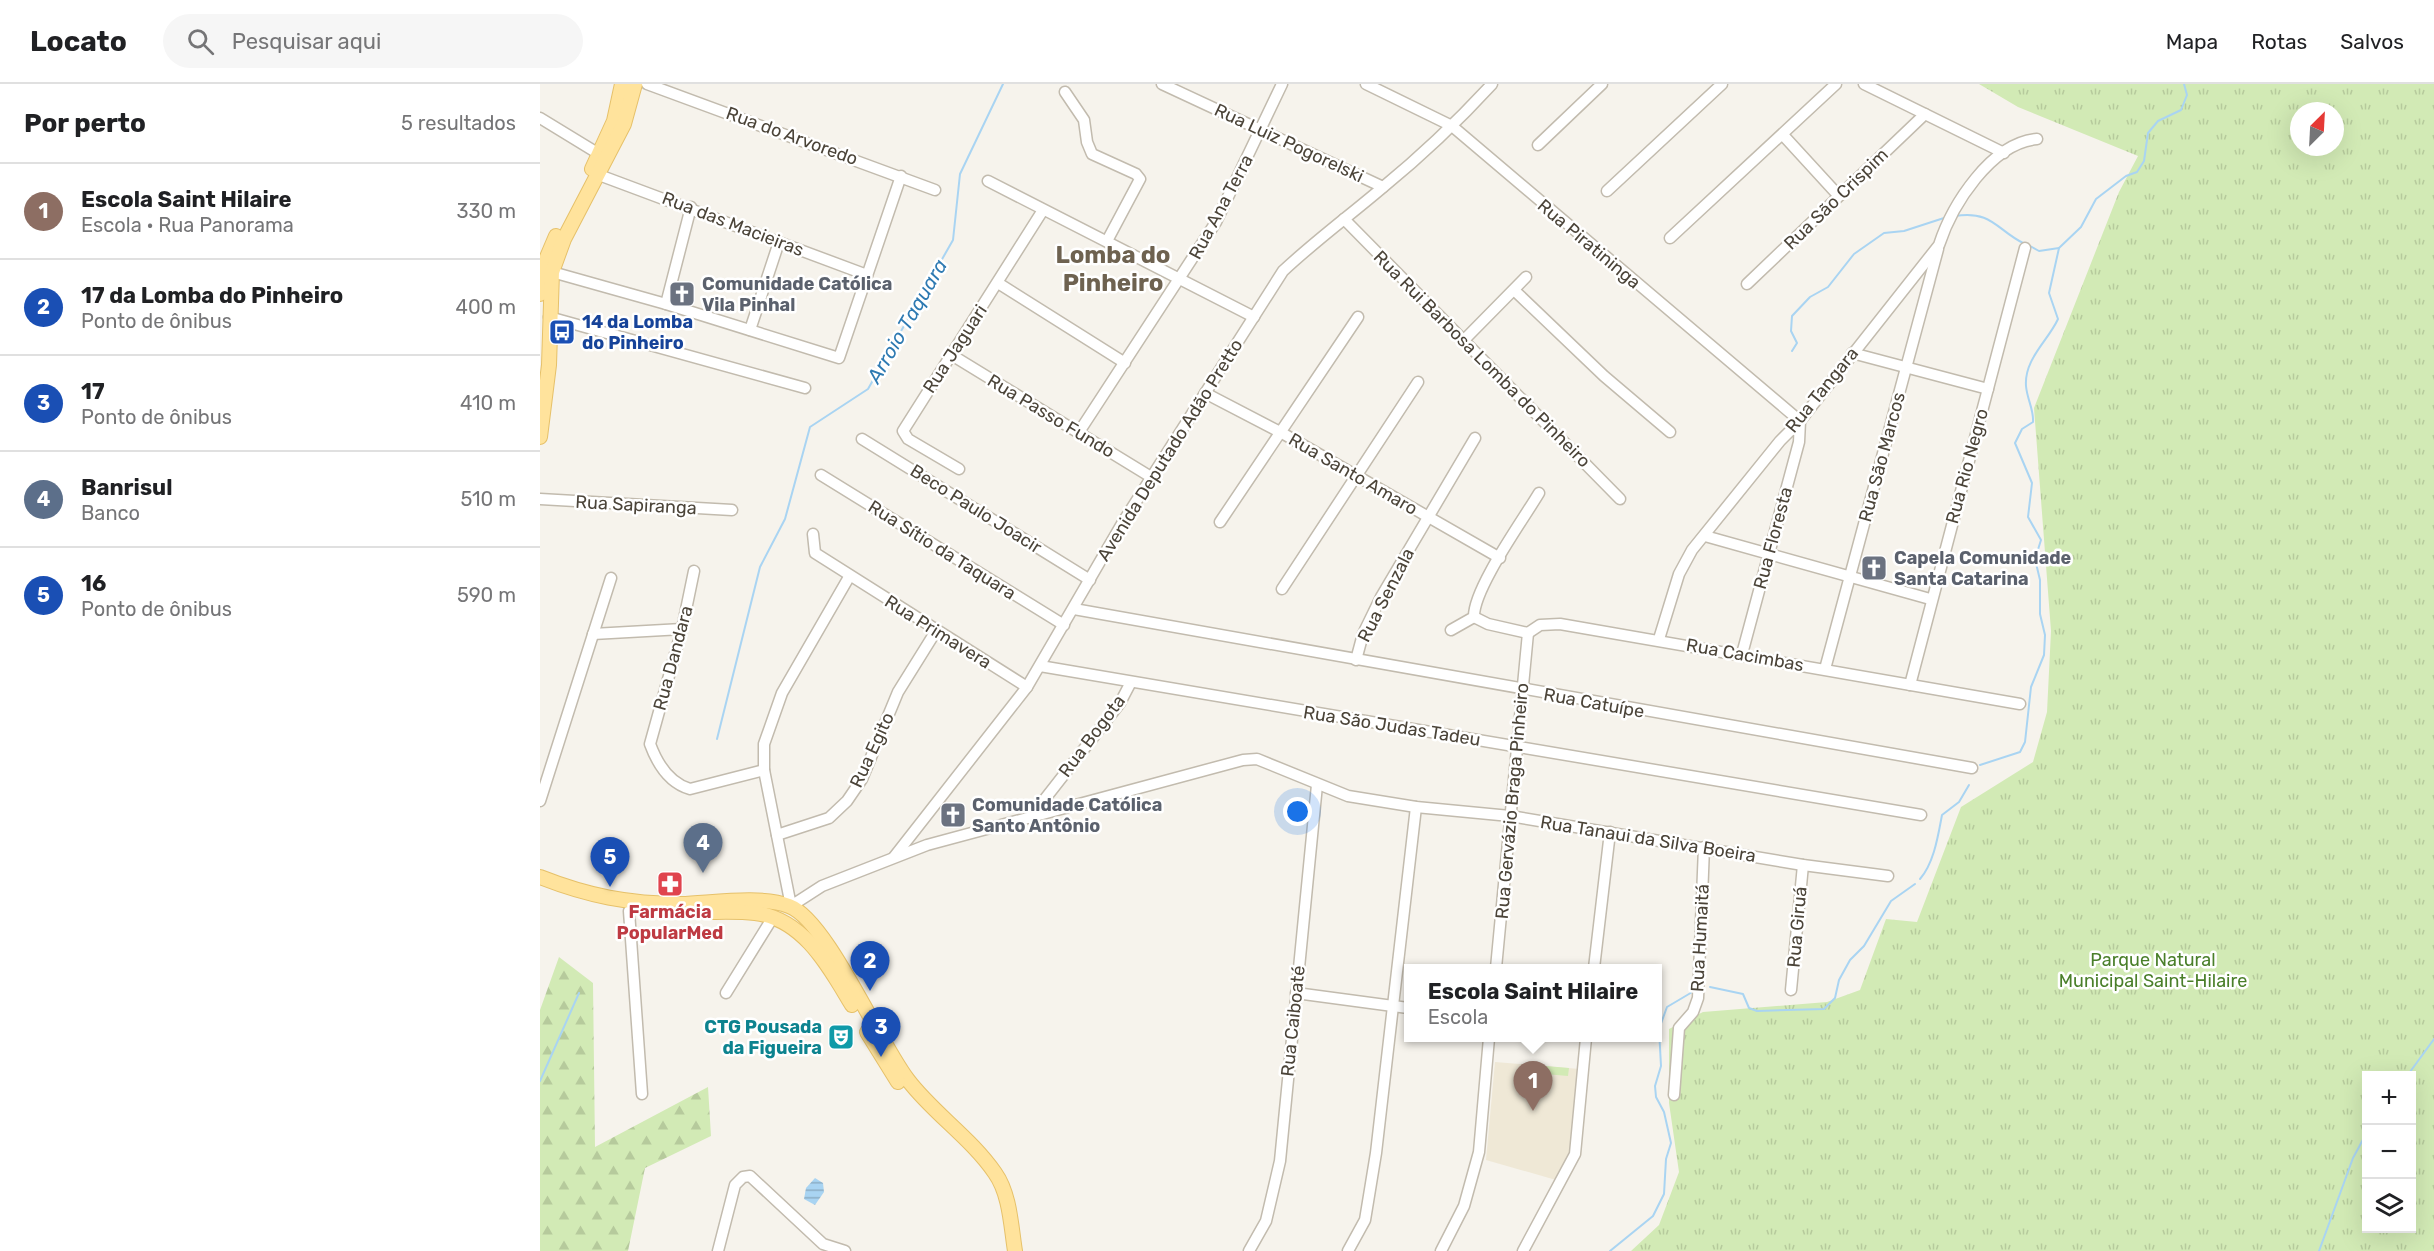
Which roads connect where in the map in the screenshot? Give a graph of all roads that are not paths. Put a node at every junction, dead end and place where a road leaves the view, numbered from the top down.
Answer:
1 (622, 84) edge
2 (635, 84) edge
3 (647, 84) edge
4 (1162, 84) edge
5 (1282, 84) edge
6 (1366, 84) edge
7 (1492, 84) edge
8 (1602, 84) edge
9 (1722, 84) edge
10 (1836, 84) edge
11 (1864, 84) edge
12 (1065, 92) dead end
13 (1926, 114) junction
14 (540, 118) edge
15 (1452, 126) junction
16 (1261, 130) junction
17 (1783, 135) junction
18 (2037, 139) dead end
19 (1538, 145) dead end
20 (2004, 153) junction
21 (599, 154) junction
22 (599, 175) junction
23 (901, 176) junction
24 (988, 181) dead end
25 (1383, 187) junction
26 (935, 190) dead end
27 (1607, 191) dead end
28 (1838, 195) junction
29 (691, 207) junction
30 (1043, 210) junction
31 (1344, 219) junction
32 (1670, 238) dead end
33 (1107, 241) junction
34 (779, 242) junction
35 (1939, 245) junction
36 (2025, 248) dead end
37 (547, 271) junction
38 (867, 275) junction
39 (1526, 277) dead end
40 (1180, 280) junction
41 (998, 283) junction
42 (1747, 284) dead end
43 (1515, 291) junction
44 (540, 294) edge
45 (666, 304) junction
46 (549, 317) junction
47 (1254, 317) junction
48 (1358, 317) dead end
49 (750, 330) junction
50 (1464, 340) junction
51 (1852, 352) junction
52 (950, 354) junction
53 (1125, 363) junction
54 (1906, 368) junction
55 (1418, 382) dead end
56 (805, 388) dead end
57 (1988, 389) junction
58 (1205, 393) junction
59 (1800, 421) junction
60 (1079, 432) junction
61 (1670, 432) dead end
62 (1282, 433) junction
63 (540, 437) edge
64 (1475, 438) dead end
65 (862, 439) dead end
66 (959, 469) dead end
67 (820, 475) dead end
68 (1151, 477) junction
69 (1355, 477) junction
70 (1539, 493) dead end
71 (540, 500) edge
72 (1620, 500) dead end
73 (732, 510) dead end
74 (1428, 517) junction
75 (1220, 522) dead end
76 (813, 534) dead end
77 (1705, 536) junction
78 (1769, 554) junction
79 (1500, 558) junction
80 (694, 571) dead end
81 (1851, 576) junction
82 (849, 577) junction
83 (611, 578) dead end
84 (1090, 580) junction
85 (1282, 589) dead end
86 (1930, 599) junction
87 (1074, 609) junction
88 (1474, 617) junction
89 (1064, 625) junction
90 (682, 629) junction
91 (1451, 630) dead end
92 (936, 631) junction
93 (1528, 633) junction
94 (593, 634) junction
95 (1659, 639) junction
96 (1742, 654) junction
97 (1356, 660) junction
98 (1040, 666) junction
99 (1825, 669) junction
100 (1131, 682) junction
101 (1910, 685) junction
102 (1027, 687) junction
103 (1523, 690) junction
104 (2020, 704) dead end
105 (1517, 747) junction
106 (1972, 768) dead end
107 (764, 770) junction
108 (1317, 785) junction
109 (540, 801) edge
110 (1416, 807) junction
111 (1921, 815) dead end
112 (1510, 816) junction
113 (1030, 818) junction
114 (1610, 832) junction
115 (777, 836) junction
116 (1704, 847) junction
117 (893, 857) junction
118 (1803, 865) junction
119 (1888, 876) dead end
120 (540, 877) edge
121 (540, 886) edge
122 (775, 902) junction
123 (796, 909) junction
124 (629, 911) junction
125 (773, 917) junction
126 (789, 924) junction
127 (1496, 964) edge
128 (1595, 964) edge
129 (1791, 990) dead end
130 (726, 993) dead end
131 (1296, 993) junction
132 (1393, 1006) junction
133 (1404, 1007) edge
134 (1489, 1042) edge
135 (1586, 1042) edge
136 (642, 1094) dead end
137 (1674, 1095) dead end
138 (718, 1251) edge
139 (845, 1251) edge
140 (1007, 1251) edge
141 (1015, 1251) edge
142 (1250, 1251) edge
143 (1347, 1251) edge
144 (1441, 1251) edge
145 (1523, 1251) edge

1 - 21 main road
2 - 22 main road
3 - 23 street, Rua do Arvoredo
4 - 16 street, Rua Luiz Pogorelski
5 - 16 street, Rua Ana Terra
6 - 15 street, Rua Piratininga
7 - 15 street, Avenida Deputado Adão Pretto
8 - 19 street
9 - 27 street
10 - 17 street
11 - 13 street
12 - 33 street
13 - 20 street
13 - 28 street, Rua São Crispim
14 - 21 street
15 - 25 street, Avenida Deputado Adão Pretto
15 - 59 street, Rua Piratininga
16 - 25 street, Rua Luiz Pogorelski
16 - 40 street, Rua Ana Terra
17 - 28 street
17 - 32 street
18 - 20 street, Rua Tangara
20 - 35 street, Rua Tangara
21 - 37 main road
22 - 29 street, Rua das Macieiras
22 - 37 main road
23 - 26 street, Rua do Arvoredo
23 - 38 street
24 - 30 street
25 - 31 street, Avenida Deputado Adão Pretto
28 - 42 street, Rua São Crispim
29 - 34 street, Rua das Macieiras
29 - 45 street
30 - 33 street
30 - 41 street, Rua Jaguari
31 - 47 street, Avenida Deputado Adão Pretto
31 - 50 street, Rua Rui Barbosa Lomba do Pinheiro
33 - 40 street
34 - 38 street, Rua das Macieiras
34 - 49 street
35 - 51 street, Rua Tangara
35 - 54 street, Rua São Marcos
36 - 57 street, Rua Rio Negro
37 - 44 main road
37 - 45 street
37 - 46 main road
38 - 49 street
39 - 43 street
40 - 47 street
40 - 53 street, Rua Ana Terra
41 - 52 street, Rua Jaguari
41 - 53 street
43 - 50 street
43 - 61 street
45 - 49 street
46 - 56 street
46 - 63 main road
47 - 58 street, Avenida Deputado Adão Pretto
48 - 62 street
50 - 72 street, Rua Rui Barbosa Lomba do Pinheiro
51 - 54 street
51 - 59 street, Rua Tangara
52 - 60 street, Rua Passo Fundo
52 - 66 street, Rua Jaguari
53 - 60 street, Rua Ana Terra
54 - 57 street
54 - 81 street, Rua São Marcos
55 - 69 street
57 - 86 street, Rua Rio Negro
58 - 62 street, Rua Santo Amaro
58 - 68 street, Avenida Deputado Adão Pretto
59 - 77 street, Rua Tangara
59 - 78 street, Rua Floresta
60 - 68 street, Rua Passo Fundo
62 - 69 street, Rua Santo Amaro
62 - 75 street
64 - 74 street, Rua Senzala
65 - 84 street, Beco Paulo Joacir
67 - 89 street, Rua Sítio da Taquara
68 - 84 street, Avenida Deputado Adão Pretto
69 - 74 street, Rua Santo Amaro
69 - 85 street
70 - 79 street
71 - 73 street, Rua Sapiranga
74 - 79 street, Rua Santo Amaro
74 - 97 street, Rua Senzala
76 - 82 street, Rua Primavera
77 - 78 street
77 - 95 street, Rua Tangara
78 - 81 street
78 - 96 street, Rua Floresta
79 - 88 street
80 - 90 street, Rua Dandara
81 - 86 street
81 - 99 street, Rua São Marcos
82 - 92 street, Rua Primavera
82 - 107 street
83 - 94 street
84 - 87 street, Avenida Deputado Adão Pretto
86 - 101 street, Rua Rio Negro
87 - 89 street, Avenida Deputado Adão Pretto
87 - 97 street, Rua Catuípe
88 - 91 street
88 - 93 street
89 - 98 street, Avenida Deputado Adão Pretto
90 - 94 street
90 - 107 street, Rua Dandara
92 - 102 street, Rua Primavera
92 - 115 street, Rua Egito
93 - 95 street, Rua Cacimbas
93 - 103 street, Rua Gervázio Braga Pinheiro
94 - 109 street
95 - 96 street, Rua Cacimbas
96 - 99 street, Rua Cacimbas
97 - 103 street, Rua Catuípe
98 - 100 street, Rua São Judas Tadeu
98 - 102 street, Avenida Deputado Adão Pretto
99 - 101 street, Rua Cacimbas
100 - 105 street, Rua São Judas Tadeu
100 - 113 street, Rua Bogota
101 - 104 street, Rua Cacimbas
102 - 117 street, Avenida Deputado Adão Pretto
103 - 105 street, Rua Gervázio Braga Pinheiro
103 - 106 street, Rua Catuípe
105 - 111 street, Rua São Judas Tadeu
105 - 112 street, Rua Gervázio Braga Pinheiro
107 - 115 street
108 - 110 street, Rua Tanaui da Silva Boeira
108 - 113 street, Rua Tanaui da Silva Boeira
108 - 131 street, Rua Caiboaté
110 - 112 street, Rua Tanaui da Silva Boeira
110 - 132 street
112 - 114 street, Rua Tanaui da Silva Boeira
112 - 127 street, Rua Gervázio Braga Pinheiro
113 - 117 street, Rua Tanaui da Silva Boeira
114 - 116 street, Rua Tanaui da Silva Boeira
114 - 128 street
115 - 123 street
116 - 118 street, Rua Tanaui da Silva Boeira
116 - 137 street, Rua Humaitá
117 - 123 street, Rua Tanaui da Silva Boeira
118 - 119 street, Rua Tanaui da Silva Boeira
118 - 129 street, Rua Giruá
120 - 122 main road
121 - 124 main road
122 - 123 main road
122 - 125 main road
123 - 126 main road
123 - 141 main road
124 - 125 main road
124 - 136 street
125 - 126 main road
125 - 130 street
126 - 140 main road
131 - 132 street
131 - 142 street, Rua Caiboaté
132 - 133 street
132 - 143 street
134 - 144 street
135 - 145 street
138 - 139 street

